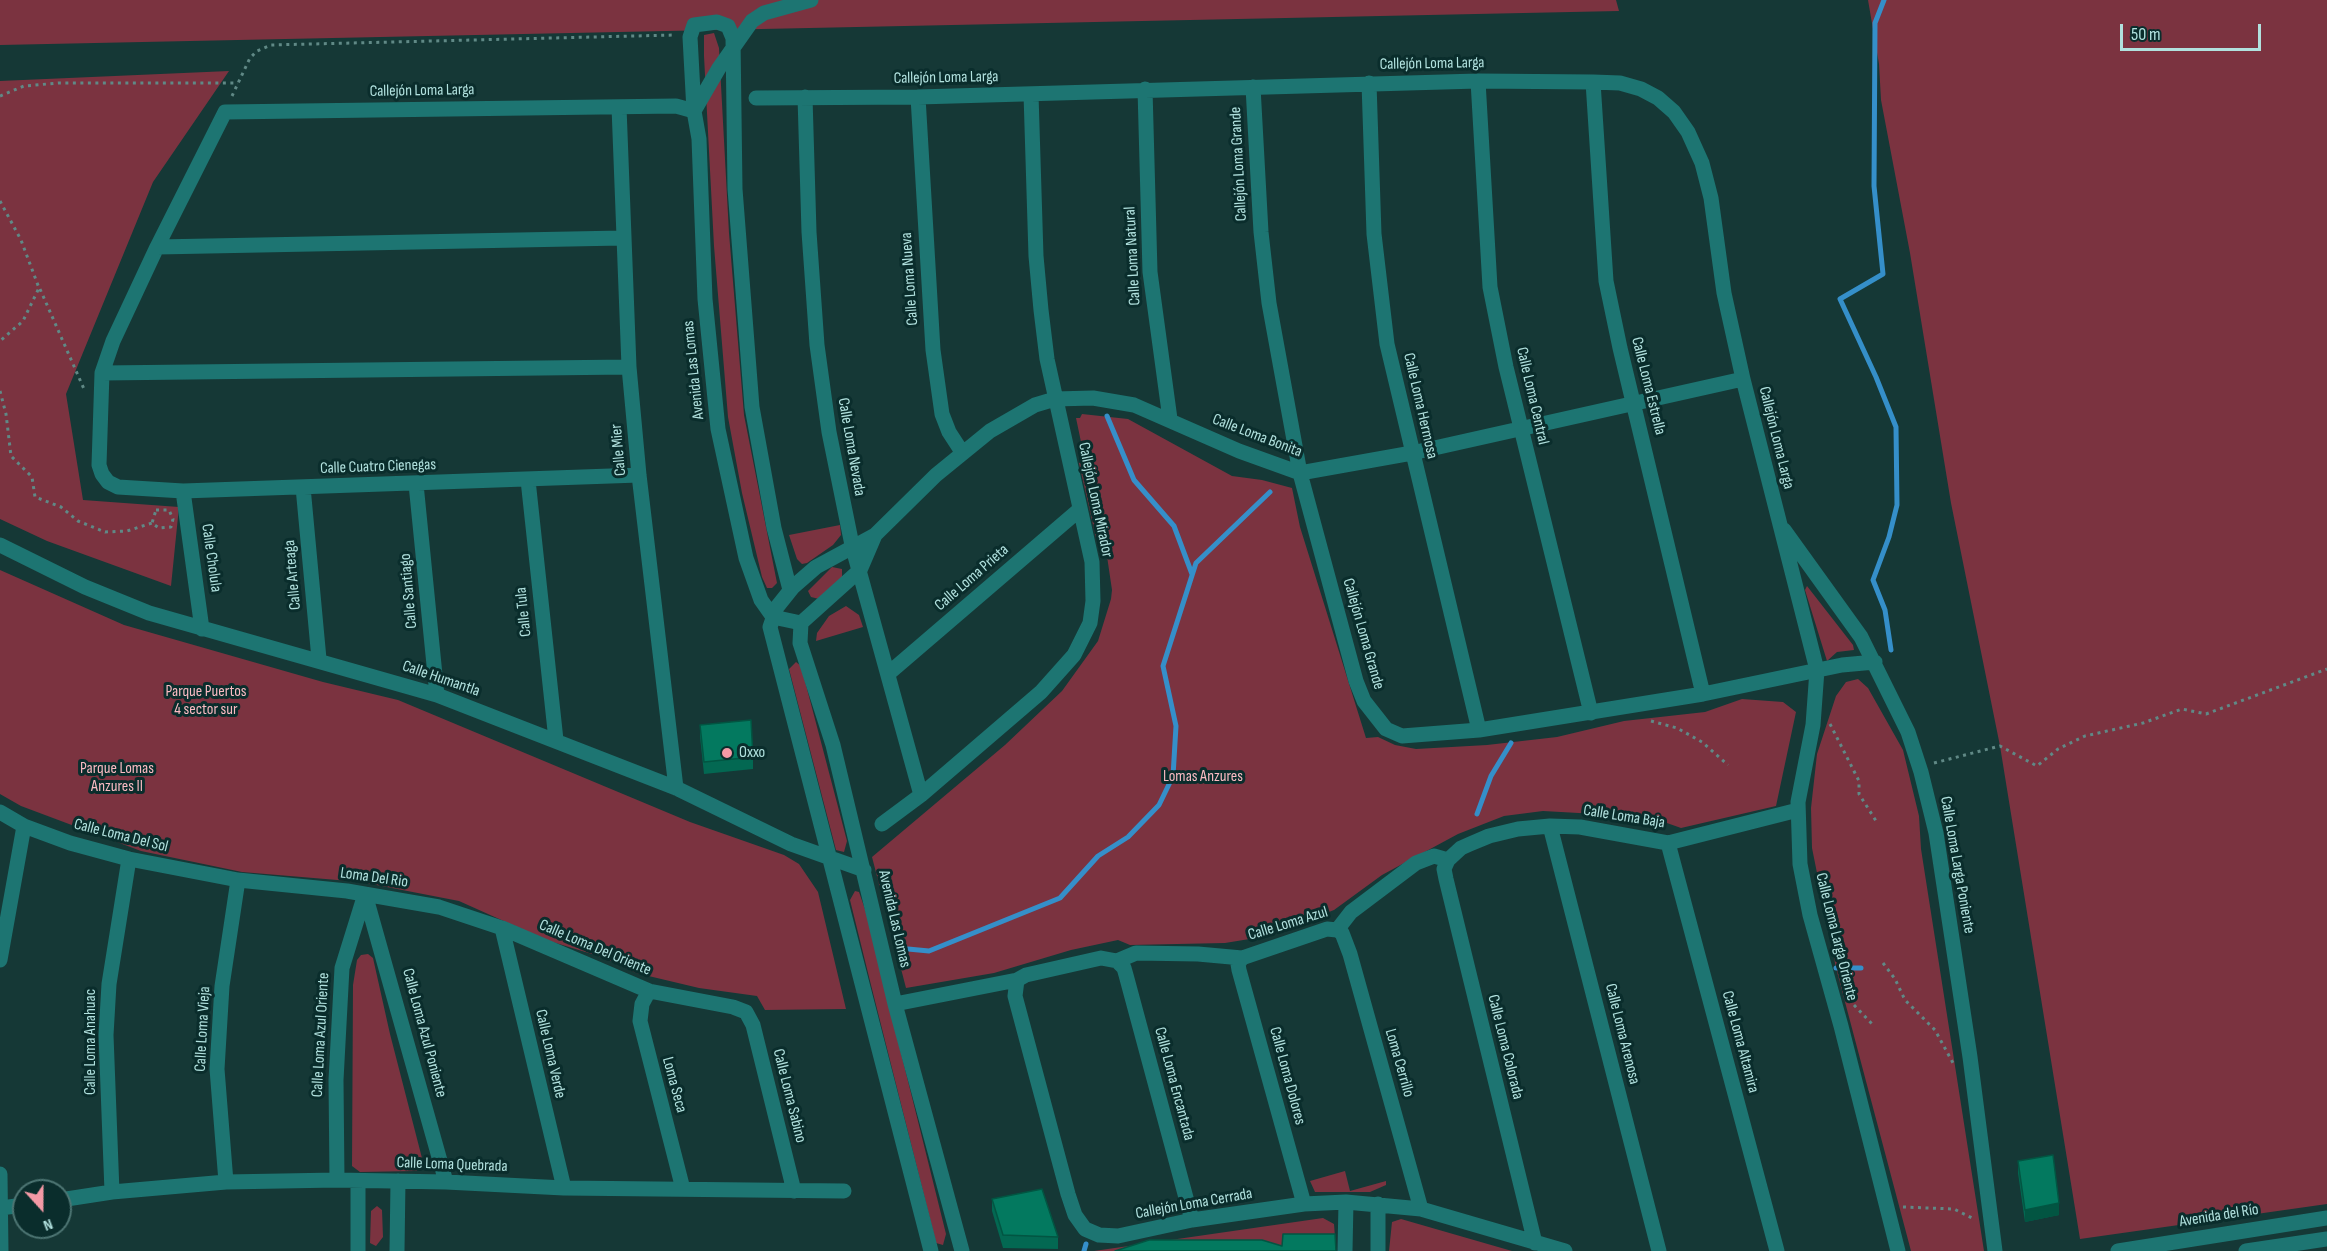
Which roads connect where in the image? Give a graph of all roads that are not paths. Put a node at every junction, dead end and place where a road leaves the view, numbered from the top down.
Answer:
1 (811, 0) edge
2 (734, 46) junction
3 (1478, 81) junction
4 (1593, 82) junction
5 (1369, 83) junction
6 (1253, 87) junction
7 (1145, 89) junction
8 (1031, 94) junction
9 (805, 97) junction
10 (918, 97) junction
11 (756, 98) dead end
12 (619, 107) junction
13 (694, 111) junction
14 (622, 238) junction
15 (157, 247) junction
16 (629, 367) junction
17 (102, 373) junction
18 (1743, 379) junction
19 (1055, 399) junction
20 (1634, 403) junction
21 (1170, 419) junction
22 (1520, 427) junction
23 (962, 452) junction
24 (1412, 453) junction
25 (1300, 473) junction
26 (639, 475) junction
27 (528, 480) junction
28 (416, 484) junction
29 (303, 487) junction
30 (183, 491) junction
31 (1078, 510) junction
32 (1779, 522) junction
33 (875, 535) junction
34 (0, 545) edge
35 (852, 545) junction
36 (860, 570) junction
37 (790, 590) junction
38 (773, 617) junction
39 (801, 623) junction
40 (202, 629) junction
41 (319, 659) junction
42 (1875, 662) junction
43 (1817, 670) junction
44 (889, 673) junction
45 (1703, 694) junction
46 (437, 695) junction
47 (1591, 713) junction
48 (1479, 730) junction
49 (556, 740) junction
50 (676, 788) junction
51 (921, 795) junction
52 (1798, 810) junction
53 (0, 812) edge
54 (882, 824) dead end
55 (24, 826) junction
56 (1550, 826) junction
57 (1668, 843) junction
58 (129, 859) junction
59 (832, 860) junction
60 (1448, 860) junction
61 (864, 870) junction
62 (238, 880) junction
63 (365, 894) junction
64 (502, 928) junction
65 (1337, 930) junction
66 (1242, 958) junction
67 (0, 960) edge
68 (1117, 961) junction
69 (1017, 980) junction
70 (650, 991) junction
71 (895, 1004) junction
72 (746, 1012) joint
73 (0, 1173) edge
74 (337, 1180) junction
75 (358, 1181) junction
76 (398, 1181) junction
77 (226, 1182) junction
78 (446, 1182) junction
79 (564, 1188) junction
80 (683, 1189) junction
81 (794, 1191) junction
82 (844, 1191) dead end
83 (112, 1192) junction
84 (72, 1198) edge
85 (1346, 1202) junction
86 (1304, 1204) junction
87 (1378, 1204) junction
88 (1, 1208) edge
89 (1421, 1209) junction
90 (2327, 1218) edge
91 (1192, 1220) junction
92 (2327, 1239) edge
93 (1535, 1243) junction
94 (1, 1251) edge
95 (358, 1251) edge
96 (397, 1251) edge
97 (931, 1251) edge
98 (962, 1251) edge
99 (1344, 1251) edge
100 (1378, 1251) edge
101 (1565, 1251) edge
102 (1659, 1251) edge
103 (1777, 1251) edge
104 (1898, 1251) edge
105 (1995, 1251) edge
106 (2118, 1251) edge
107 (2246, 1251) edge

1 - 2 street
2 - 13 street
2 - 13 street, Avenida Las Lomas
2 - 37 street
3 - 4 street, Callejón Loma Larga
3 - 5 street, Callejón Loma Larga
3 - 22 street, Calle Loma Central
4 - 18 street, Callejón Loma Larga
4 - 20 street, Calle Loma Estrella
5 - 6 street, Callejón Loma Larga
5 - 24 street, Calle Loma Hermosa
6 - 7 street, Callejón Loma Larga
6 - 25 street, Callejón Loma Grande
7 - 8 street, Callejón Loma Larga
7 - 21 street, Calle Loma Natural
8 - 10 street, Callejón Loma Larga
8 - 19 street, Callejón Loma Mirador
9 - 10 street, Callejón Loma Larga
9 - 11 street, Callejón Loma Larga
9 - 35 street, Calle Loma Nevada
10 - 23 street, Calle Loma Nueva
12 - 13 street, Callejón Loma Larga
12 - 14 street, Calle Mier
12 - 15 street, Callejón Loma Larga
13 - 38 street, Avenida Las Lomas
14 - 15 street
14 - 16 street, Calle Mier
15 - 17 street
16 - 17 street
16 - 26 street, Calle Mier
17 - 30 street, Calle Cuatro Cienegas
18 - 20 street, Calle Loma Bonita
18 - 32 street, Callejón Loma Larga
19 - 21 street, Calle Loma Bonita
19 - 23 street, Calle Loma Bonita
19 - 31 street, Callejón Loma Mirador
20 - 22 street, Calle Loma Bonita
20 - 45 street, Calle Loma Estrella
21 - 25 street, Calle Loma Bonita
22 - 24 street, Calle Loma Bonita
22 - 47 street, Calle Loma Central
23 - 33 street, Calle Loma Bonita
24 - 25 street, Calle Loma Bonita
24 - 48 street, Calle Loma Hermosa
25 - 48 street, Callejón Loma Grande
26 - 27 street, Calle Cuatro Cienegas
26 - 50 street, Calle Mier
27 - 28 street, Calle Cuatro Cienegas
27 - 49 street, Calle Tula
28 - 29 street, Calle Cuatro Cienegas
28 - 46 street, Calle Santiago
29 - 30 street, Calle Cuatro Cienegas
29 - 41 street, Calle Arteaga
30 - 40 street, Calle Cholula
31 - 44 street, Calle Loma Prieta
31 - 51 street, Callejón Loma Mirador
32 - 42 street, Calle Loma Larga Poniente
32 - 43 street, Calle Loma Larga Oriente
33 - 35 street, Calle Loma Bonita
33 - 36 street, Calle Loma Bonita
34 - 40 street, Calle Humantla
35 - 36 street, Calle Loma Nevada
35 - 37 street, Calle Loma Bonita
36 - 39 street, Calle Loma Bonita
36 - 44 street, Calle Loma Nevada
37 - 38 street, Calle Loma Bonita
38 - 39 street
38 - 59 street, Avenida Las Lomas
39 - 61 street, Avenida Las Lomas
40 - 41 street, Calle Humantla
41 - 46 street, Calle Humantla
42 - 43 street, Callejón Loma Grande
42 - 105 street, Calle Loma Larga Poniente
43 - 45 street, Callejón Loma Grande
43 - 52 street, Calle Loma Larga Oriente
44 - 51 street, Calle Loma Nevada
45 - 47 street, Callejón Loma Grande
46 - 49 street, Calle Humantla
47 - 48 street, Callejón Loma Grande
49 - 50 street, Calle Humantla
50 - 59 street, Calle Humantla
51 - 54 street, Callejón Loma Mirador
52 - 57 street, Calle Loma Baja
52 - 104 street, Calle Loma Larga Oriente
53 - 55 street, Calle Loma Del Sol
55 - 58 street, Calle Loma Del Sol
55 - 67 street
56 - 57 street, Calle Loma Baja
56 - 60 street, Calle Loma Baja
56 - 102 street, Calle Loma Arenosa
57 - 103 street, Calle Loma Altamira
58 - 62 street, Calle Loma Del Sol
58 - 83 street, Calle Loma Anahuac
59 - 61 street, Calle Humantla
59 - 97 street, Avenida Las Lomas
60 - 65 street, Calle Loma Azul
60 - 93 street, Calle Loma Colorada
61 - 71 street, Avenida Las Lomas
62 - 63 street, Loma Del Rio
62 - 77 street, Calle Loma Vieja
63 - 64 street, Loma Del Rio
63 - 74 street, Calle Loma Azul Oriente
63 - 78 street, Calle Loma Azul Poniente
64 - 70 street, Calle Loma Del Oriente
64 - 79 street, Calle Loma Verde
65 - 66 street, Calle Loma Azul
65 - 89 street, Loma Cerrillo
66 - 68 street, Calle Loma Azul
66 - 86 street, Calle Loma Dolores
68 - 69 street
68 - 91 street, Calle Loma Encantada
69 - 71 street
69 - 91 street, Callejón Loma Cerrada
70 - 72 street, Calle Loma Del Oriente
70 - 80 street, Loma Seca
71 - 98 street, Avenida Las Lomas
72 - 81 street, Calle Loma Sabino
73 - 88 street
74 - 75 street, Calle Loma Quebrada
74 - 77 street, Calle Loma Quebrada
75 - 76 street, Calle Loma Quebrada
75 - 95 street
76 - 78 street, Calle Loma Quebrada
76 - 96 street
77 - 83 street, Calle Loma Quebrada
78 - 79 street, Calle Loma Quebrada
79 - 80 street, Calle Loma Quebrada
80 - 81 street, Calle Loma Quebrada
81 - 82 street, Calle Loma Quebrada
83 - 84 street, Calle Loma Quebrada
85 - 86 street, Callejón Loma Cerrada
85 - 87 street, Callejón Loma Cerrada
85 - 99 street
86 - 91 street, Callejón Loma Cerrada
87 - 89 street, Callejón Loma Cerrada
87 - 100 street
88 - 94 street
89 - 93 street, Callejón Loma Cerrada
90 - 106 street, Avenida del Río
92 - 107 street
93 - 101 street, Callejón Loma Cerrada

